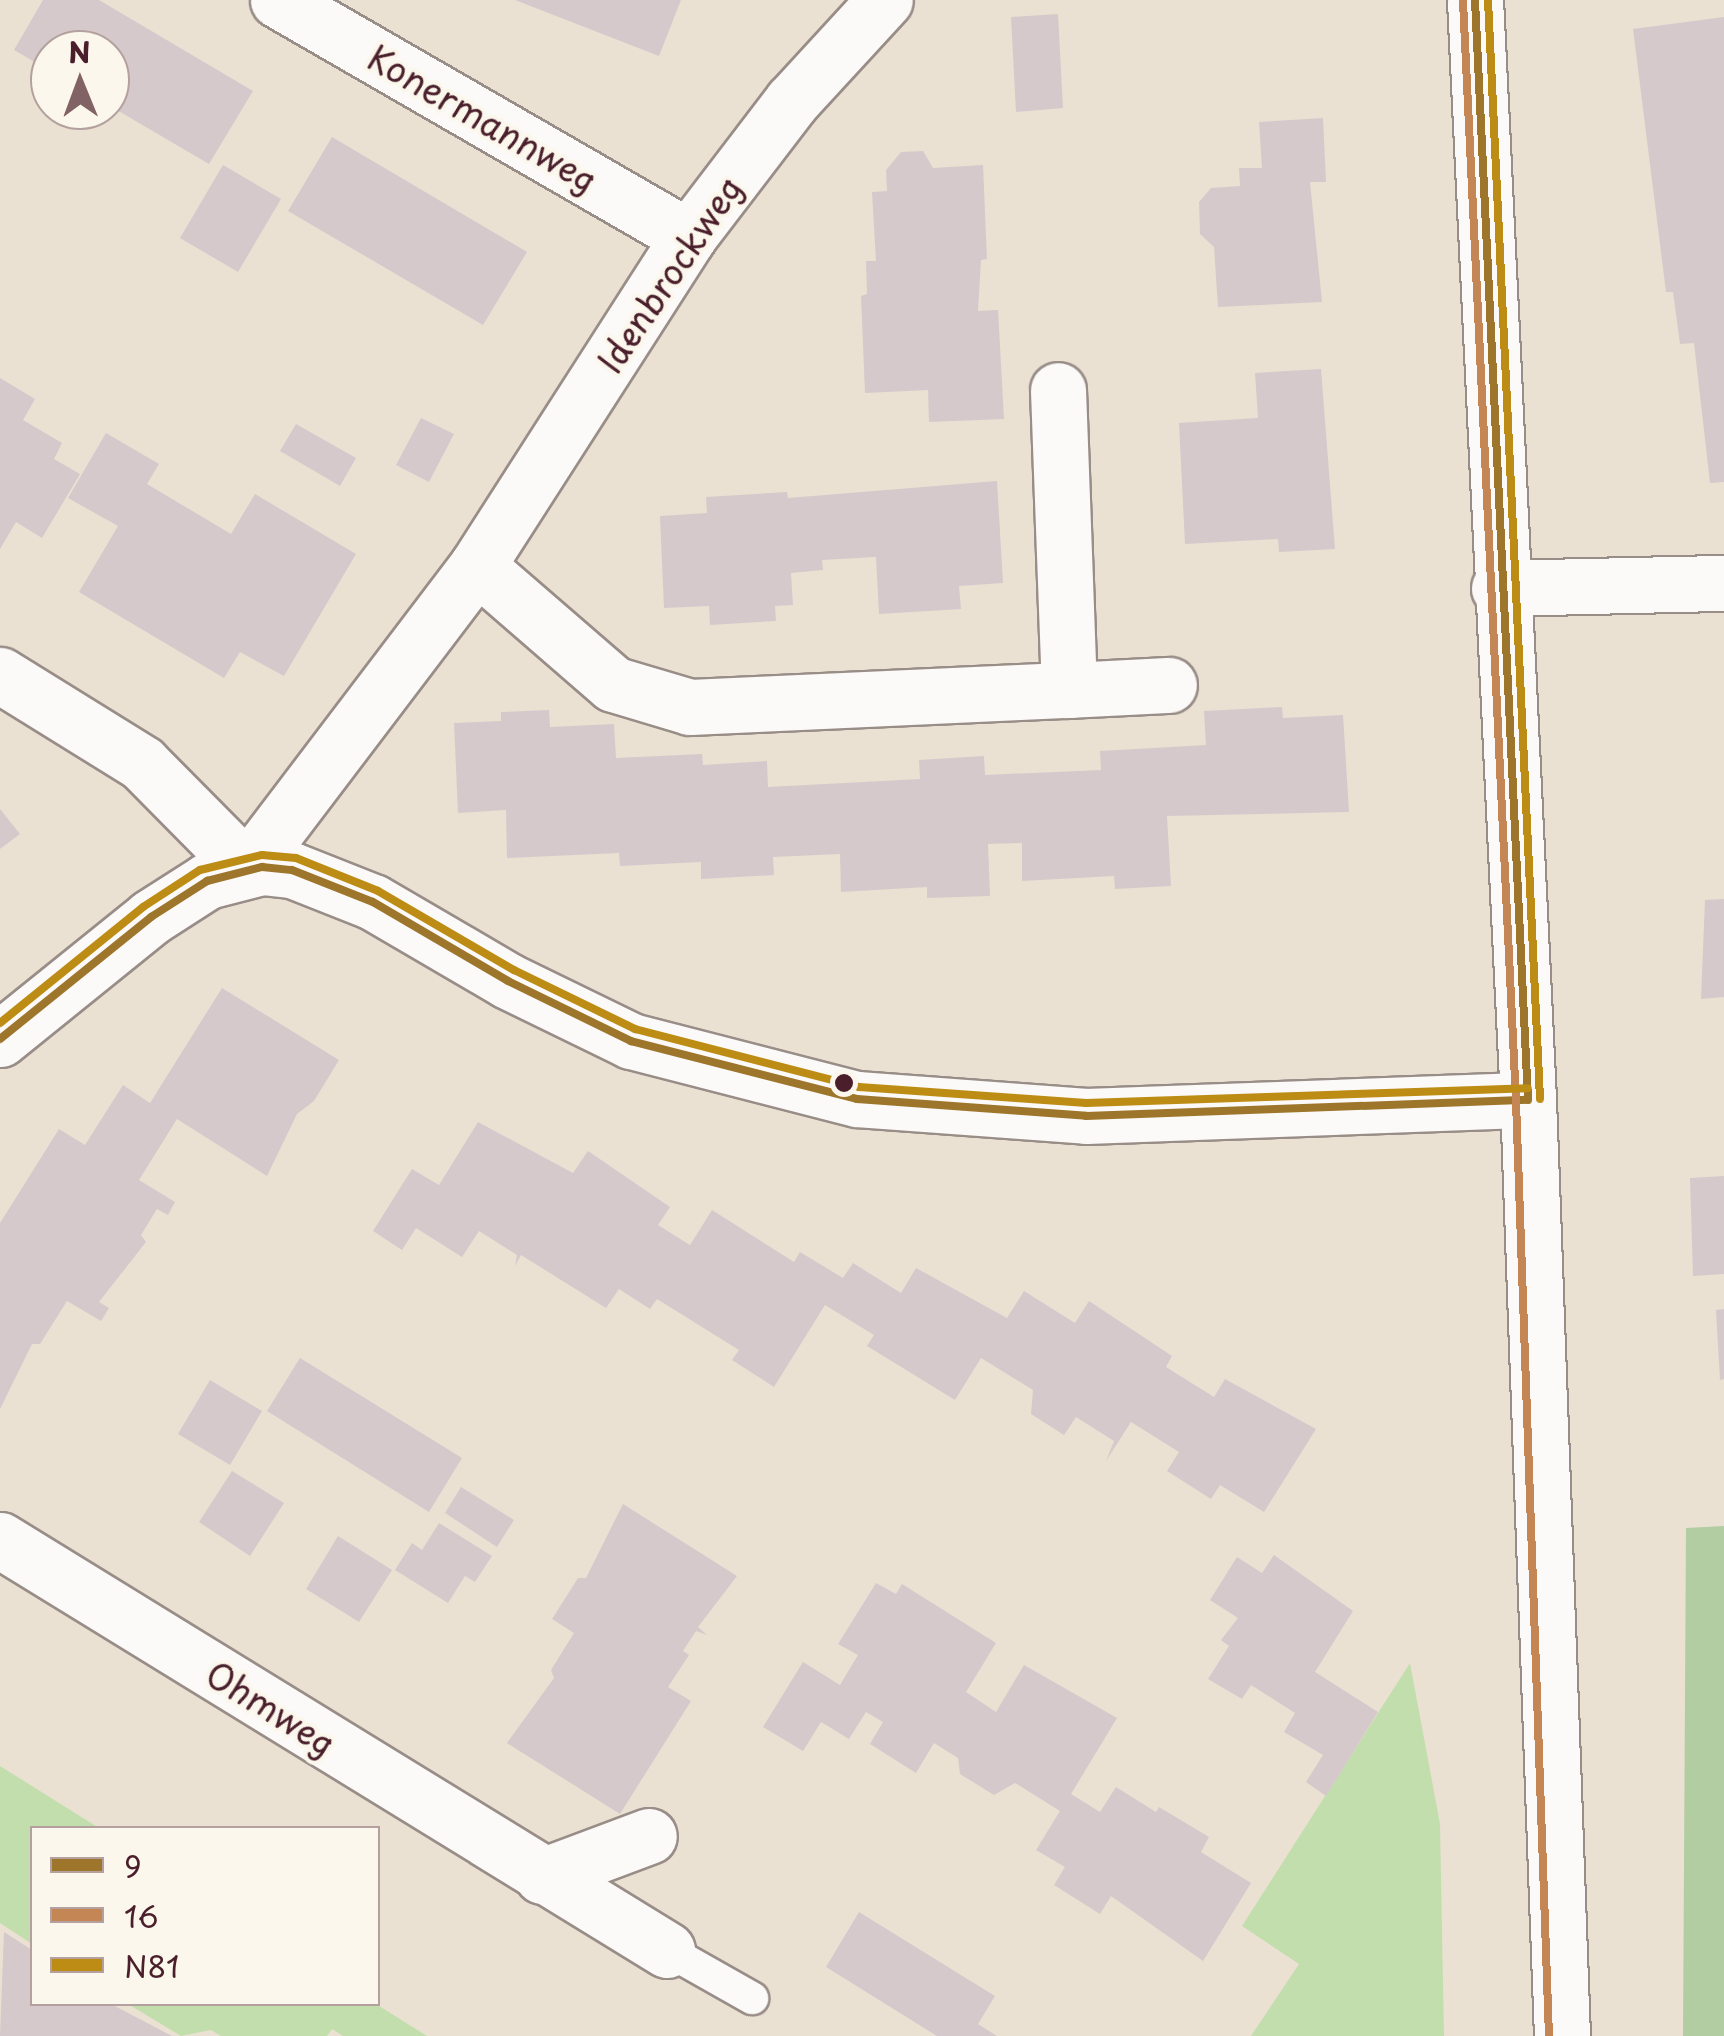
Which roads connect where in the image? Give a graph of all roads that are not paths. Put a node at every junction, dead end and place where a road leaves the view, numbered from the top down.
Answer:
1 (278, 0) edge
2 (885, 0) edge
3 (1475, 0) edge
4 (688, 237) junction
5 (1058, 390) dead end
6 (476, 566) junction
7 (1724, 584) edge
8 (1499, 588) junction
9 (0, 676) edge
10 (1169, 684) dead end
11 (1069, 690) junction
12 (247, 869) junction
13 (0, 1039) edge
14 (1528, 1100) junction
15 (0, 1540) edge
16 (649, 1836) dead end
17 (542, 1876) junction
18 (667, 1950) joint
19 (752, 1998) dead end
20 (1562, 2036) edge

1 - 4 street, Konermannweg
2 - 4 street, Idenbrockweg
3 - 8 street
4 - 6 street, Idenbrockweg
5 - 11 street
6 - 11 street
6 - 12 street, Idenbrockweg
7 - 8 street
8 - 14 street
9 - 12 street
10 - 11 street
12 - 13 street
12 - 14 street
14 - 20 street
15 - 17 street, Ohmweg
16 - 17 street
17 - 18 street, Ohmweg
18 - 19 lane, Ohmweg

